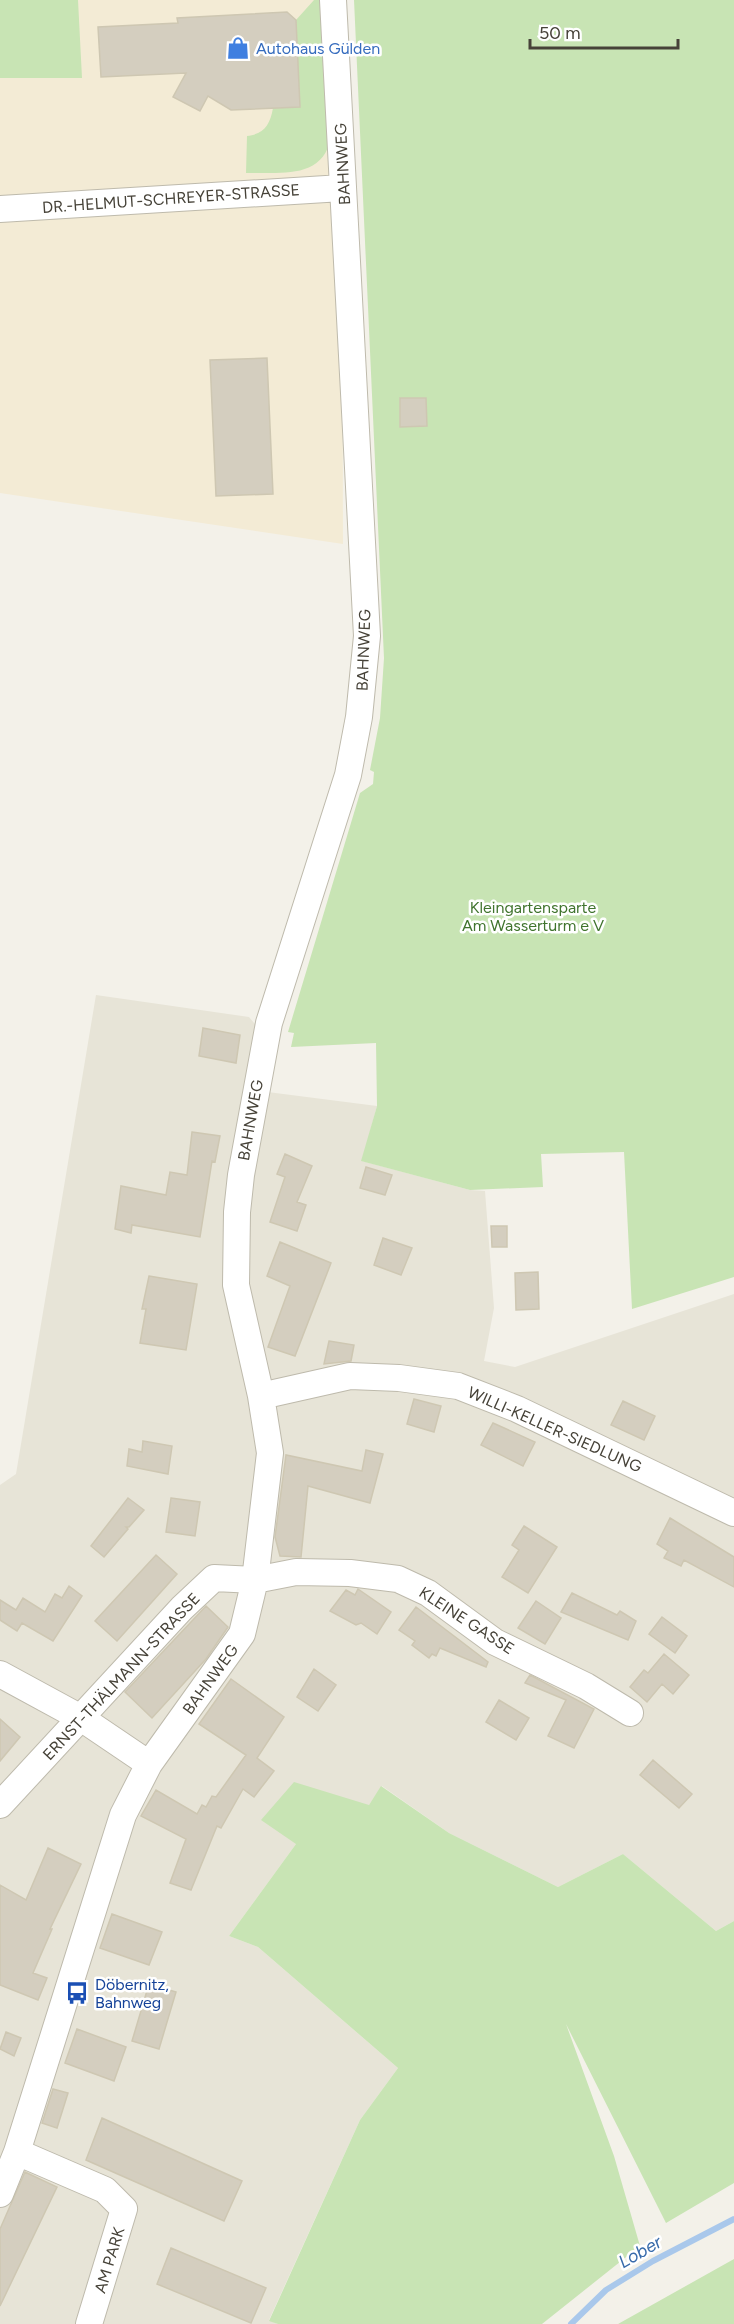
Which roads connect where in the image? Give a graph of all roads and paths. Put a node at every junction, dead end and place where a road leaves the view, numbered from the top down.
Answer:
1 (333, 0) edge
2 (342, 188) junction
3 (0, 209) edge
4 (261, 1396) junction
5 (734, 1513) edge
6 (255, 1580) junction
7 (0, 1674) edge
8 (630, 1713) dead end
9 (81, 1718) junction
10 (149, 1764) junction
11 (0, 1805) edge
12 (17, 2151) junction
13 (0, 2194) edge
14 (89, 2324) edge

1 - 2 street, BAHNWEG
2 - 3 street, DR.-HELMUT-SCHREYER-STRASSE
2 - 4 street, BAHNWEG
4 - 5 street, WILLI-KELLER-SIEDLUNG
4 - 6 street, BAHNWEG
6 - 8 street, KLEINE GASSE
6 - 9 street, ERNST-THÄLMANN-STRASSE
6 - 10 street, BAHNWEG
7 - 9 street
9 - 10 street
9 - 11 street, ERNST-THÄLMANN-STRASSE
10 - 12 street, BAHNWEG
12 - 13 street, BAHNWEG
12 - 14 street, AM PARK

